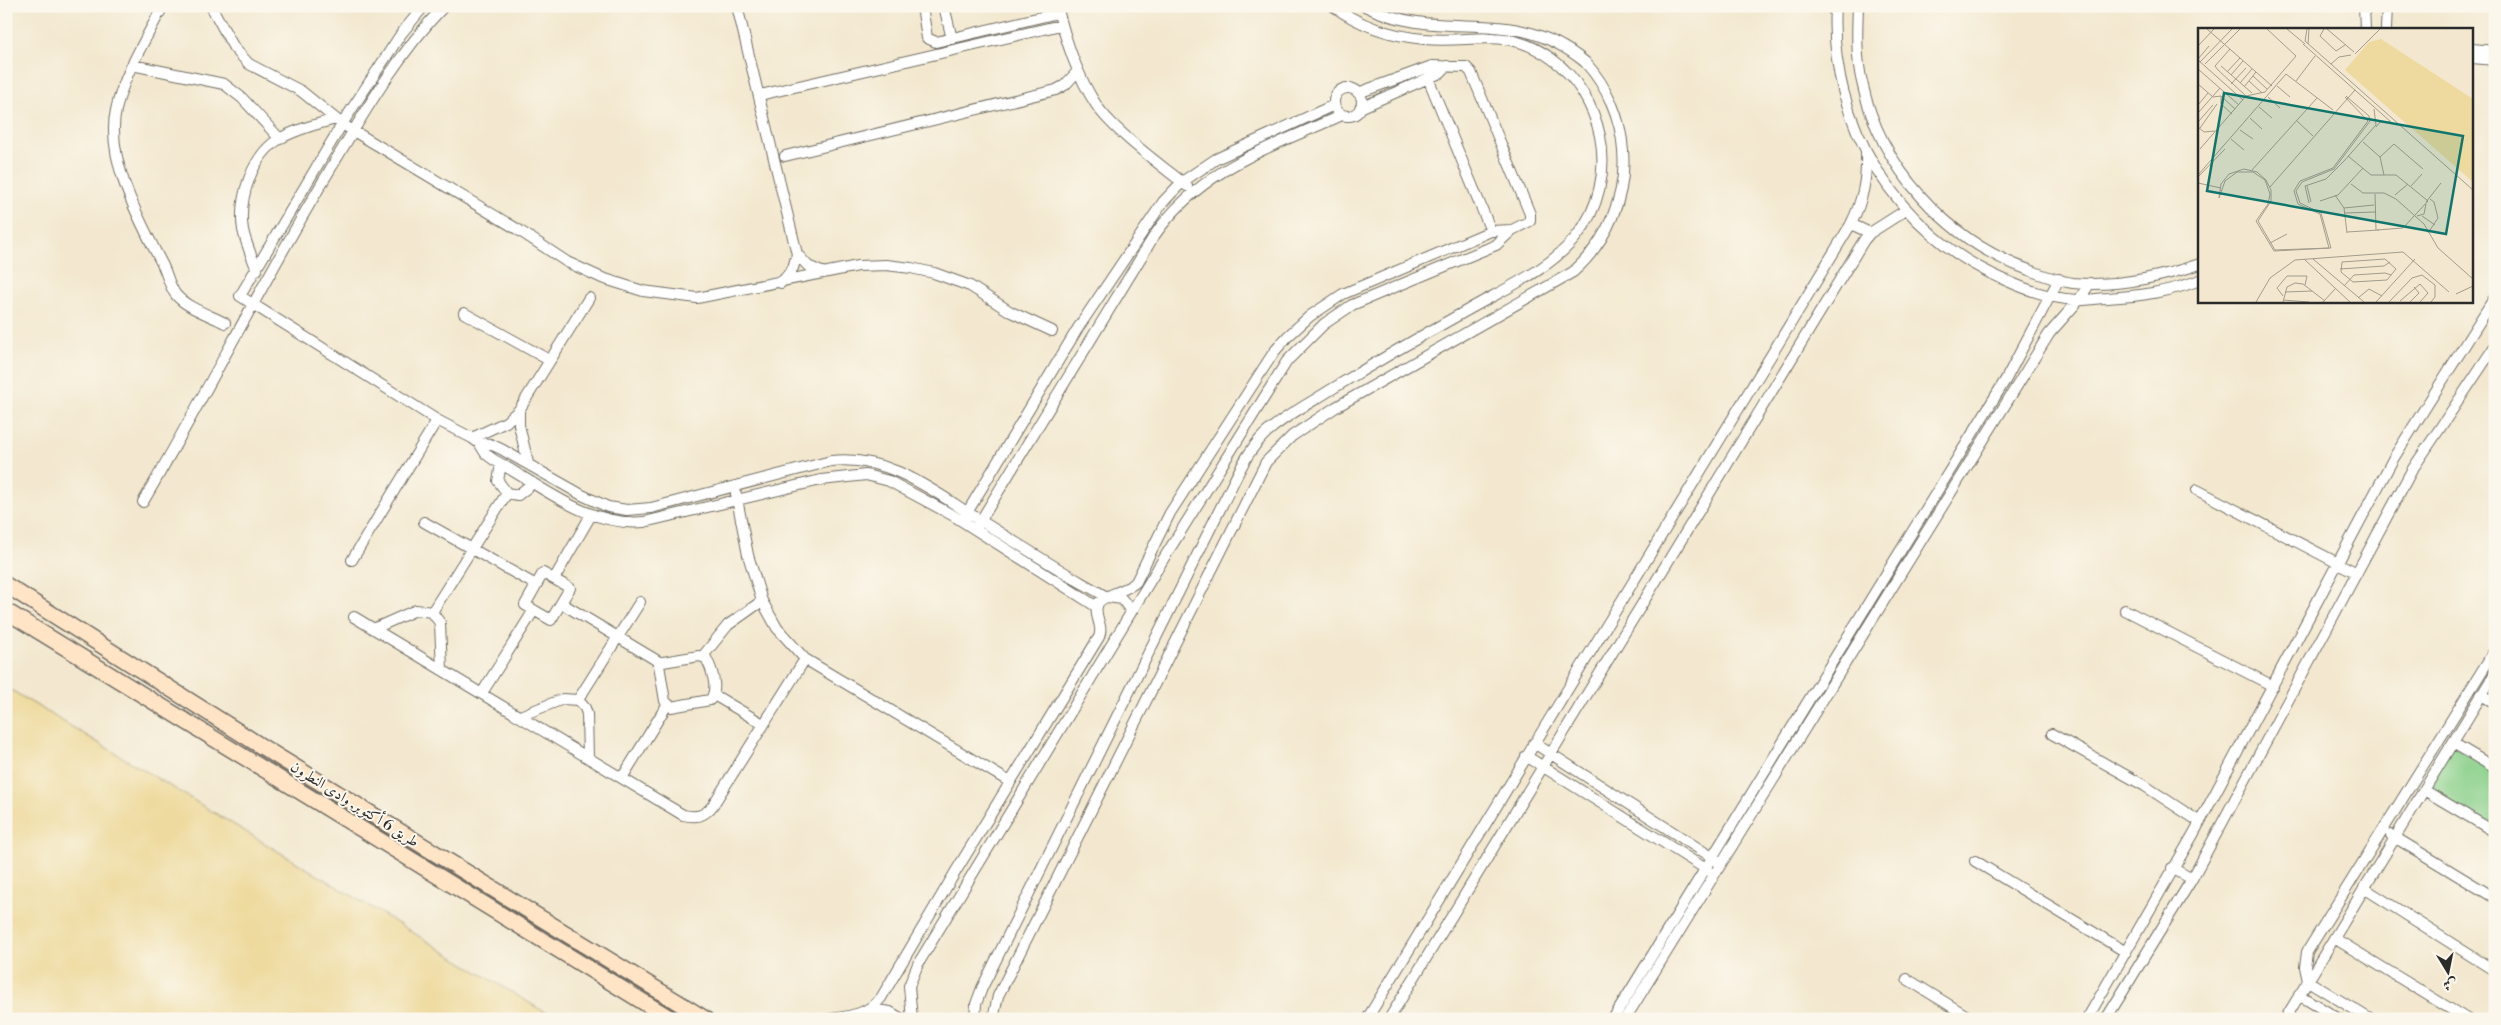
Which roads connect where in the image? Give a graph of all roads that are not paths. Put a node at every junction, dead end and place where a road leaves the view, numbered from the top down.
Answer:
1 (163, 6) edge
2 (211, 6) edge
3 (424, 6) edge
4 (444, 6) edge
5 (737, 6) edge
6 (922, 6) edge
7 (944, 6) edge
8 (1333, 6) edge
9 (1365, 6) edge
10 (1834, 6) edge
11 (1858, 6) edge
12 (2364, 6) edge
13 (2386, 6) edge
14 (1058, 10) edge
15 (1061, 25) junction
16 (2365, 28) edge
17 (2386, 28) edge
18 (952, 39) junction
19 (2474, 49) edge
20 (2495, 51) edge
21 (2474, 58) edge
22 (2495, 60) edge
23 (132, 65) junction
24 (1447, 66) junction
25 (1078, 72) junction
26 (1428, 78) junction
27 (1358, 93) junction
28 (760, 95) junction
29 (1334, 105) junction
30 (1360, 108) junction
31 (1342, 115) junction
32 (339, 122) junction
33 (354, 130) junction
34 (280, 139) junction
35 (1866, 152) junction
36 (785, 156) dead end
37 (1182, 182) junction
38 (1193, 191) junction
39 (1906, 210) junction
40 (1851, 224) junction
41 (1491, 230) junction
42 (1512, 230) junction
43 (1870, 233) junction
44 (1972, 242) junction
45 (797, 254) junction
46 (1434, 254) junction
47 (1960, 256) junction
48 (2198, 265) edge
49 (1439, 267) junction
50 (256, 270) junction
51 (824, 273) junction
52 (2059, 279) junction
53 (2198, 281) edge
54 (781, 282) junction
55 (2090, 283) junction
56 (2051, 295) junction
57 (2495, 297) edge
58 (589, 298) dead end
59 (2078, 300) junction
60 (253, 304) junction
61 (464, 313) dead end
62 (225, 323) dead end
63 (1052, 331) dead end
64 (2495, 346) edge
65 (1064, 352) junction
66 (1078, 359) junction
67 (549, 360) junction
68 (519, 410) junction
69 (437, 420) junction
70 (476, 441) junction
71 (528, 463) junction
72 (501, 464) junction
73 (533, 483) junction
74 (735, 486) junction
75 (2197, 490) dead end
76 (507, 493) junction
77 (738, 500) junction
78 (143, 502) dead end
79 (968, 512) junction
80 (591, 515) junction
81 (980, 520) junction
82 (424, 522) dead end
83 (962, 522) junction
84 (974, 530) junction
85 (471, 548) junction
86 (1152, 552) junction
87 (1164, 558) junction
88 (352, 560) dead end
89 (2338, 562) junction
90 (2357, 573) junction
91 (554, 579) junction
92 (1082, 583) junction
93 (6, 585) edge
94 (536, 585) junction
95 (1076, 593) junction
96 (1179, 595) junction
97 (1107, 597) junction
98 (762, 601) junction
99 (640, 602) dead end
100 (561, 603) junction
101 (1195, 603) junction
102 (1097, 606) junction
103 (534, 610) junction
104 (2125, 610) dead end
105 (6, 611) edge
106 (1131, 611) junction
107 (432, 612) junction
108 (354, 617) dead end
109 (373, 629) junction
110 (618, 638) junction
111 (2495, 650) edge
112 (703, 656) junction
113 (805, 659) junction
114 (661, 663) junction
115 (442, 670) junction
116 (2495, 673) edge
117 (2273, 686) junction
118 (482, 693) junction
119 (714, 695) junction
120 (2481, 695) junction
121 (578, 700) junction
122 (1060, 700) junction
123 (2495, 703) edge
124 (667, 705) junction
125 (1073, 707) junction
126 (520, 716) junction
127 (763, 724) junction
128 (2052, 734) dead end
129 (1534, 743) junction
130 (2453, 743) junction
131 (1550, 754) junction
132 (1526, 756) junction
133 (588, 758) junction
134 (1543, 767) junction
135 (2495, 768) edge
136 (622, 778) junction
137 (1010, 782) junction
138 (2424, 790) junction
139 (2200, 822) junction
140 (2384, 831) junction
141 (2495, 832) edge
142 (2394, 838) junction
143 (1716, 860) junction
144 (1976, 861) dead end
145 (2172, 868) junction
146 (956, 871) junction
147 (1709, 871) junction
148 (970, 879) junction
149 (2192, 879) junction
150 (946, 888) junction
151 (2364, 888) junction
152 (959, 896) junction
153 (2495, 898) edge
154 (920, 931) junction
155 (2334, 938) junction
156 (933, 940) junction
157 (2126, 952) junction
158 (905, 956) junction
159 (918, 964) junction
160 (2495, 971) edge
161 (1907, 980) dead end
162 (2308, 981) junction
163 (2299, 995) junction
164 (870, 1009) junction
165 (1391, 1017) edge
166 (671, 1019) edge
167 (705, 1019) edge
168 (831, 1019) edge
169 (902, 1019) edge
170 (912, 1019) edge
171 (975, 1019) edge
172 (993, 1019) edge
173 (1367, 1019) edge
174 (1612, 1019) edge
175 (1625, 1019) edge
176 (1972, 1019) edge
177 (2087, 1019) edge
178 (2106, 1019) edge
179 (2285, 1019) edge
180 (2339, 1019) edge
181 (2370, 1019) edge
182 (2467, 1019) edge

1 - 23 street
2 - 32 street
3 - 32 street
4 - 33 street
5 - 28 street
6 - 18 street
7 - 18 street
8 - 96 street
9 - 101 street
10 - 35 street
11 - 44 street
12 - 16 street
13 - 17 street
14 - 15 street
14 - 18 street
15 - 25 street
15 - 28 street
19 - 20 street
21 - 22 street
23 - 34 street
23 - 62 street
24 - 26 street
24 - 27 street
24 - 42 street
25 - 36 street
25 - 37 street
26 - 30 street
26 - 41 street
27 - 29 street
27 - 30 street
28 - 45 street
29 - 31 street
29 - 37 street
30 - 31 street
31 - 38 street
32 - 33 street
32 - 34 street
32 - 50 street
33 - 54 street
33 - 60 street
34 - 50 street
35 - 39 street
35 - 40 street
37 - 38 street
37 - 65 street
38 - 66 street
39 - 43 street
39 - 47 street
40 - 43 street
40 - 129 street
41 - 42 street
41 - 46 street
42 - 49 street
43 - 131 street
44 - 47 street
44 - 52 street
45 - 51 street
45 - 54 street
46 - 49 street
46 - 86 street
47 - 56 street
48 - 55 street
49 - 87 street
50 - 60 street
51 - 54 street
51 - 63 street
52 - 55 street
52 - 56 street
53 - 59 street
55 - 59 street
56 - 59 street
56 - 143 street
57 - 89 street
58 - 67 street
59 - 143 street
60 - 69 street
60 - 78 street
61 - 67 street
64 - 90 street
65 - 66 street
65 - 79 street
66 - 81 street
67 - 68 street
68 - 70 street
68 - 71 street
69 - 70 street
69 - 88 street
70 - 71 street
70 - 72 street
71 - 74 street
72 - 73 street
72 - 76 street
73 - 76 street
73 - 80 street
74 - 77 street
74 - 79 street
75 - 89 street
76 - 85 street
77 - 80 street
77 - 83 street
77 - 98 street
79 - 81 street
79 - 83 street
80 - 91 street
81 - 84 street
81 - 92 street
82 - 85 street
83 - 84 street
84 - 95 street
85 - 94 street
85 - 107 street
86 - 87 street
86 - 97 street
87 - 106 street
89 - 90 street
89 - 117 street
90 - 149 street
91 - 94 street
91 - 100 street
92 - 95 street
92 - 97 street
93 - 167 street, طريق 6 أكتوبر, وادى النطرون
94 - 103 street
95 - 102 street
96 - 101 street
96 - 171 street
97 - 102 street
97 - 106 street
98 - 112 street
98 - 113 street
99 - 110 street
100 - 103 street
100 - 110 street
101 - 172 street
102 - 122 street
103 - 118 street
104 - 117 street
105 - 166 street, طريق 6 أكتوبر, وادى النطرون
106 - 125 street
107 - 109 street
107 - 115 street
108 - 109 street
109 - 115 street
110 - 114 street
110 - 121 street
111 - 140 street
112 - 114 street
112 - 119 street
113 - 127 street
113 - 137 street
114 - 124 street
115 - 118 street
116 - 120 street
117 - 139 street
118 - 126 street
119 - 124 street
119 - 127 street
120 - 123 street
120 - 130 street
121 - 126 street
121 - 133 street
122 - 125 street
122 - 137 street
124 - 136 street
125 - 148 street
126 - 133 street
127 - 136 street
128 - 139 street
129 - 131 street
129 - 132 street
130 - 135 street
130 - 138 street
131 - 134 street
131 - 143 street
132 - 134 street
132 - 173 street
133 - 136 street
134 - 147 street
134 - 165 street
137 - 146 street
138 - 141 street
138 - 142 street
139 - 145 street
140 - 142 street
140 - 162 street
142 - 151 street
142 - 153 street
143 - 147 street
144 - 157 street
145 - 149 street
145 - 157 street
146 - 148 street
146 - 150 street
147 - 174 street
147 - 175 street
148 - 152 street
149 - 178 street
150 - 152 street
150 - 154 street
151 - 155 street
151 - 160 street
152 - 156 street
154 - 156 street
154 - 158 street
155 - 162 street
155 - 182 street
156 - 159 street
157 - 177 street
158 - 159 street
158 - 164 street
159 - 170 street
161 - 176 street
162 - 163 street
162 - 181 street
163 - 179 street
163 - 180 street
164 - 168 street
164 - 169 street

